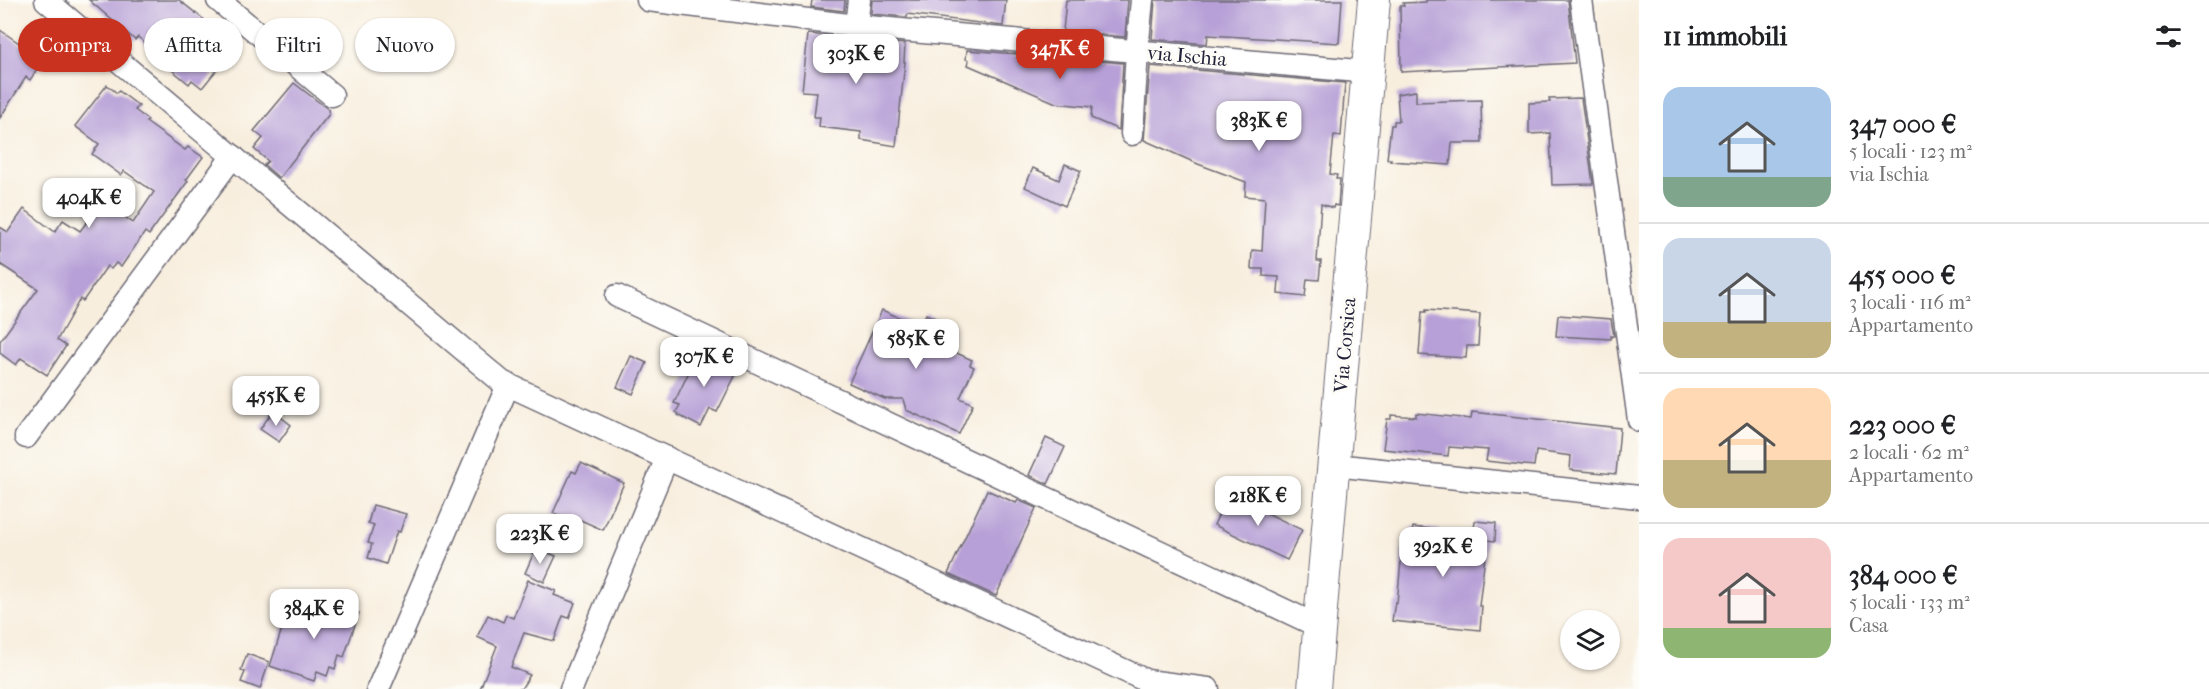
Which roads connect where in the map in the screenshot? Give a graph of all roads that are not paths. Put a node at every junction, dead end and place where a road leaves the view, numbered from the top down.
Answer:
1 (46, 0) edge
2 (218, 0) edge
3 (648, 0) edge
4 (859, 0) edge
5 (1142, 0) edge
6 (1374, 0) edge
7 (1581, 0) edge
8 (856, 26) junction
9 (1137, 51) junction
10 (1369, 72) junction
11 (332, 95) dead end
12 (1132, 134) dead end
13 (233, 156) junction
14 (617, 296) dead end
15 (508, 385) junction
16 (1639, 420) edge
17 (26, 436) dead end
18 (667, 458) junction
19 (1334, 465) junction
20 (1639, 497) edge
21 (1320, 627) junction
22 (378, 689) edge
23 (571, 689) edge
24 (1208, 689) edge
25 (1314, 689) edge

1 - 13 street
2 - 11 street
3 - 8 street, via Ischia
4 - 8 street
5 - 9 street
6 - 10 main road, Via Corsica
7 - 16 street
8 - 9 street, via Ischia
9 - 10 street, via Ischia
9 - 12 street
10 - 19 main road, Via Corsica
13 - 15 street
13 - 17 street
14 - 21 street
15 - 18 street
15 - 22 street
18 - 23 street
18 - 24 street
19 - 20 street
19 - 21 main road, Via Corsica
21 - 25 main road, Via Corsica

